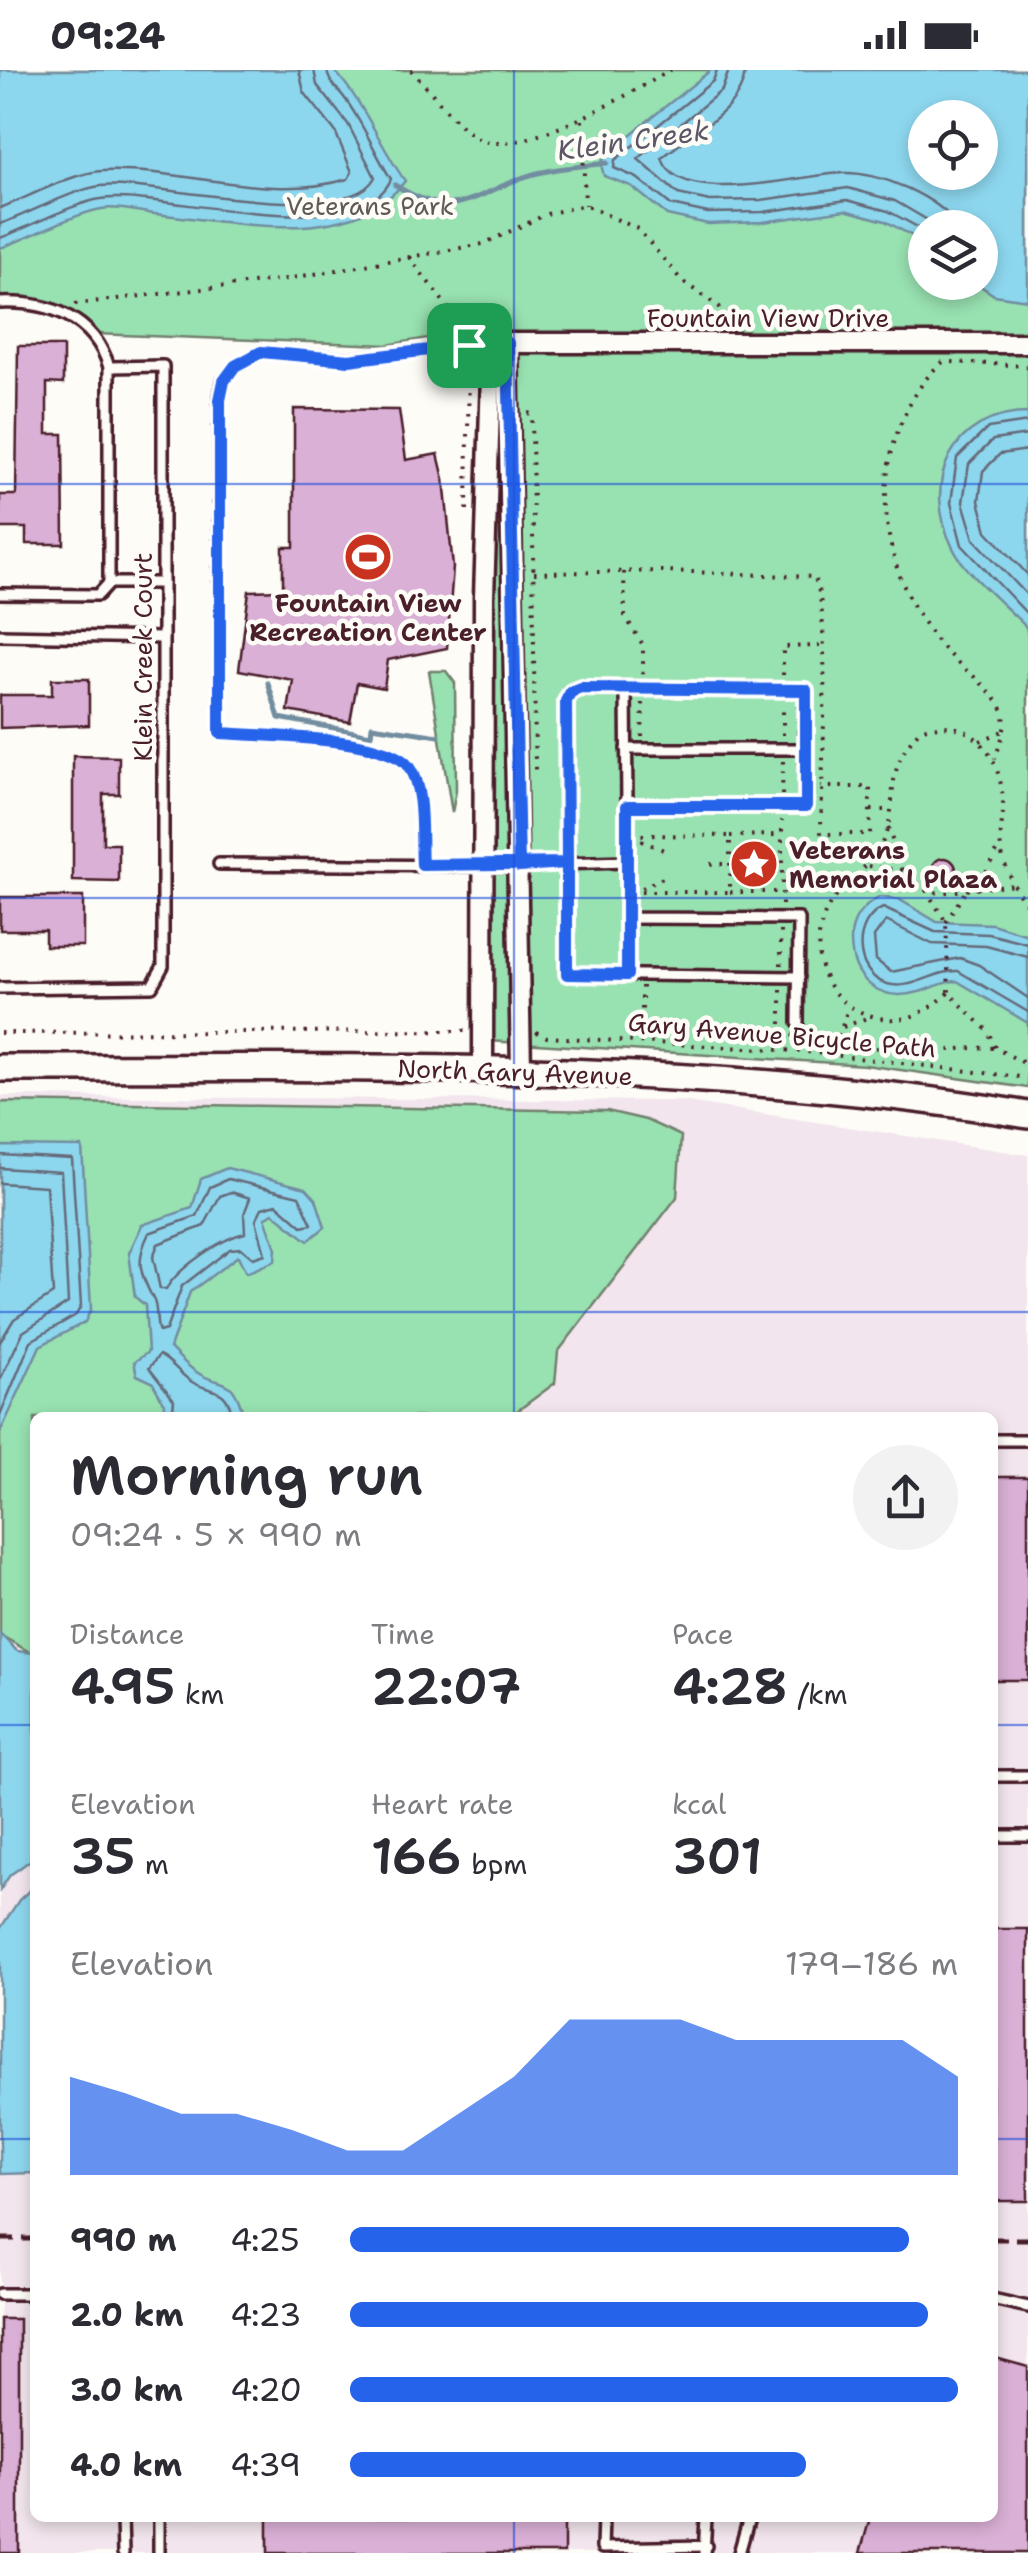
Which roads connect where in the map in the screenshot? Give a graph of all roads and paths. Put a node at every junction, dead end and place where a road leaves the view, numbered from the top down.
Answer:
1 (410, 70) edge
2 (671, 70) edge
3 (582, 118) junction
4 (585, 205) junction
5 (410, 257) junction
6 (0, 303) edge
7 (56, 308) junction
8 (752, 325) dead end
9 (1028, 342) edge
10 (500, 343) junction
11 (469, 345) junction
12 (1028, 366) edge
13 (109, 367) junction
14 (467, 525) dead end
15 (534, 573) dead end
16 (109, 582) junction
17 (163, 583) junction
18 (0, 594) edge
19 (0, 635) edge
20 (163, 638) junction
21 (626, 688) junction
22 (1004, 730) junction
23 (979, 741) junction
24 (626, 749) junction
25 (806, 749) junction
26 (994, 759) junction
27 (821, 786) junction
28 (627, 806) junction
29 (871, 810) junction
30 (888, 810) junction
31 (888, 828) junction
32 (730, 836) junction
33 (782, 836) dead end
34 (1000, 846) junction
35 (664, 850) dead end
36 (627, 862) junction
37 (567, 863) junction
38 (219, 864) dead end
39 (710, 864) dead end
40 (730, 864) junction
41 (738, 864) dead end
42 (422, 865) junction
43 (484, 866) junction
44 (519, 866) junction
45 (869, 866) junction
46 (903, 871) junction
47 (662, 878) dead end
48 (1015, 884) junction
49 (926, 890) junction
50 (974, 890) junction
51 (730, 892) junction
52 (782, 892) dead end
53 (965, 892) junction
54 (1028, 905) edge
55 (627, 918) junction
56 (946, 922) junction
57 (627, 975) junction
58 (799, 977) junction
59 (0, 988) edge
60 (948, 993) junction
61 (848, 1008) junction
62 (872, 1016) junction
63 (798, 1023) dead end
64 (842, 1027) junction
65 (467, 1031) dead end
66 (534, 1032) dead end
67 (0, 1033) edge
68 (799, 1036) dead end
69 (839, 1036) junction
70 (995, 1048) junction
71 (904, 1051) junction
72 (926, 1064) junction
73 (1028, 1065) edge
74 (0, 1068) edge
75 (483, 1068) junction
76 (521, 1070) junction
77 (1028, 1078) edge
78 (1028, 1114) edge
79 (998, 1440) edge
80 (1028, 1440) edge
81 (998, 1776) edge
82 (1028, 1776) edge
83 (998, 1836) edge
84 (1028, 1836) edge
85 (0, 2294) edge
86 (30, 2294) edge
87 (998, 2300) edge
88 (1027, 2307) edge
89 (122, 2522) edge
90 (159, 2522) edge
91 (602, 2522) edge
92 (706, 2522) edge
93 (748, 2522) edge
94 (640, 2550) edge
95 (705, 2550) edge
96 (122, 2553) edge
97 (160, 2553) edge
98 (739, 2553) edge

1 - 3 path
2 - 3 path
3 - 4 path
4 - 5 path
4 - 8 path
5 - 7 path
5 - 11 path
6 - 7 lane
7 - 13 lane
9 - 10 street, Fountain View Drive
10 - 11 lane
10 - 43 street
10 - 44 street
11 - 14 path
11 - 42 lane
12 - 22 path
13 - 16 lane
13 - 17 lane, Klein Creek Court
15 - 27 path
16 - 17 lane
16 - 18 lane
17 - 20 lane, Klein Creek Court
19 - 20 lane
20 - 59 lane, Klein Creek Court
21 - 24 lane
21 - 25 lane
21 - 37 lane
22 - 23 path
22 - 26 path
23 - 26 path
23 - 30 path
24 - 25 lane
24 - 28 lane
25 - 28 lane
26 - 34 path
27 - 29 path
27 - 29 path
28 - 36 lane
29 - 30 path
30 - 31 path
31 - 45 path
31 - 46 path
32 - 33 path
32 - 35 path
32 - 40 path
34 - 48 path
34 - 50 path
36 - 37 lane
36 - 55 lane
37 - 44 lane
37 - 57 lane
38 - 42 lane
39 - 40 path
40 - 41 path
40 - 51 path
42 - 43 lane
43 - 44 lane
43 - 75 street
44 - 76 street
45 - 46 path
45 - 61 path
46 - 49 path
47 - 51 path
48 - 50 path
48 - 54 path
49 - 53 path
49 - 56 path
50 - 53 path
51 - 52 path
53 - 56 path
55 - 57 lane
55 - 58 lane
56 - 60 path
57 - 58 lane
58 - 63 lane
60 - 62 path
60 - 70 path
61 - 62 path
61 - 64 path
62 - 64 path
64 - 69 path
65 - 67 path
66 - 72 path, Gary Avenue Bicycle Path
68 - 69 path
69 - 71 path
70 - 71 path
70 - 73 path
71 - 72 path
72 - 77 path, Gary Avenue Bicycle Path
74 - 75 street, North Gary Avenue
75 - 76 street, North Gary Avenue
76 - 78 street, North Gary Avenue
79 - 80 lane
81 - 82 lane
83 - 84 lane
85 - 86 lane
87 - 88 lane
89 - 96 lane
90 - 97 lane
91 - 94 lane
92 - 95 lane
93 - 98 lane
94 - 95 lane

